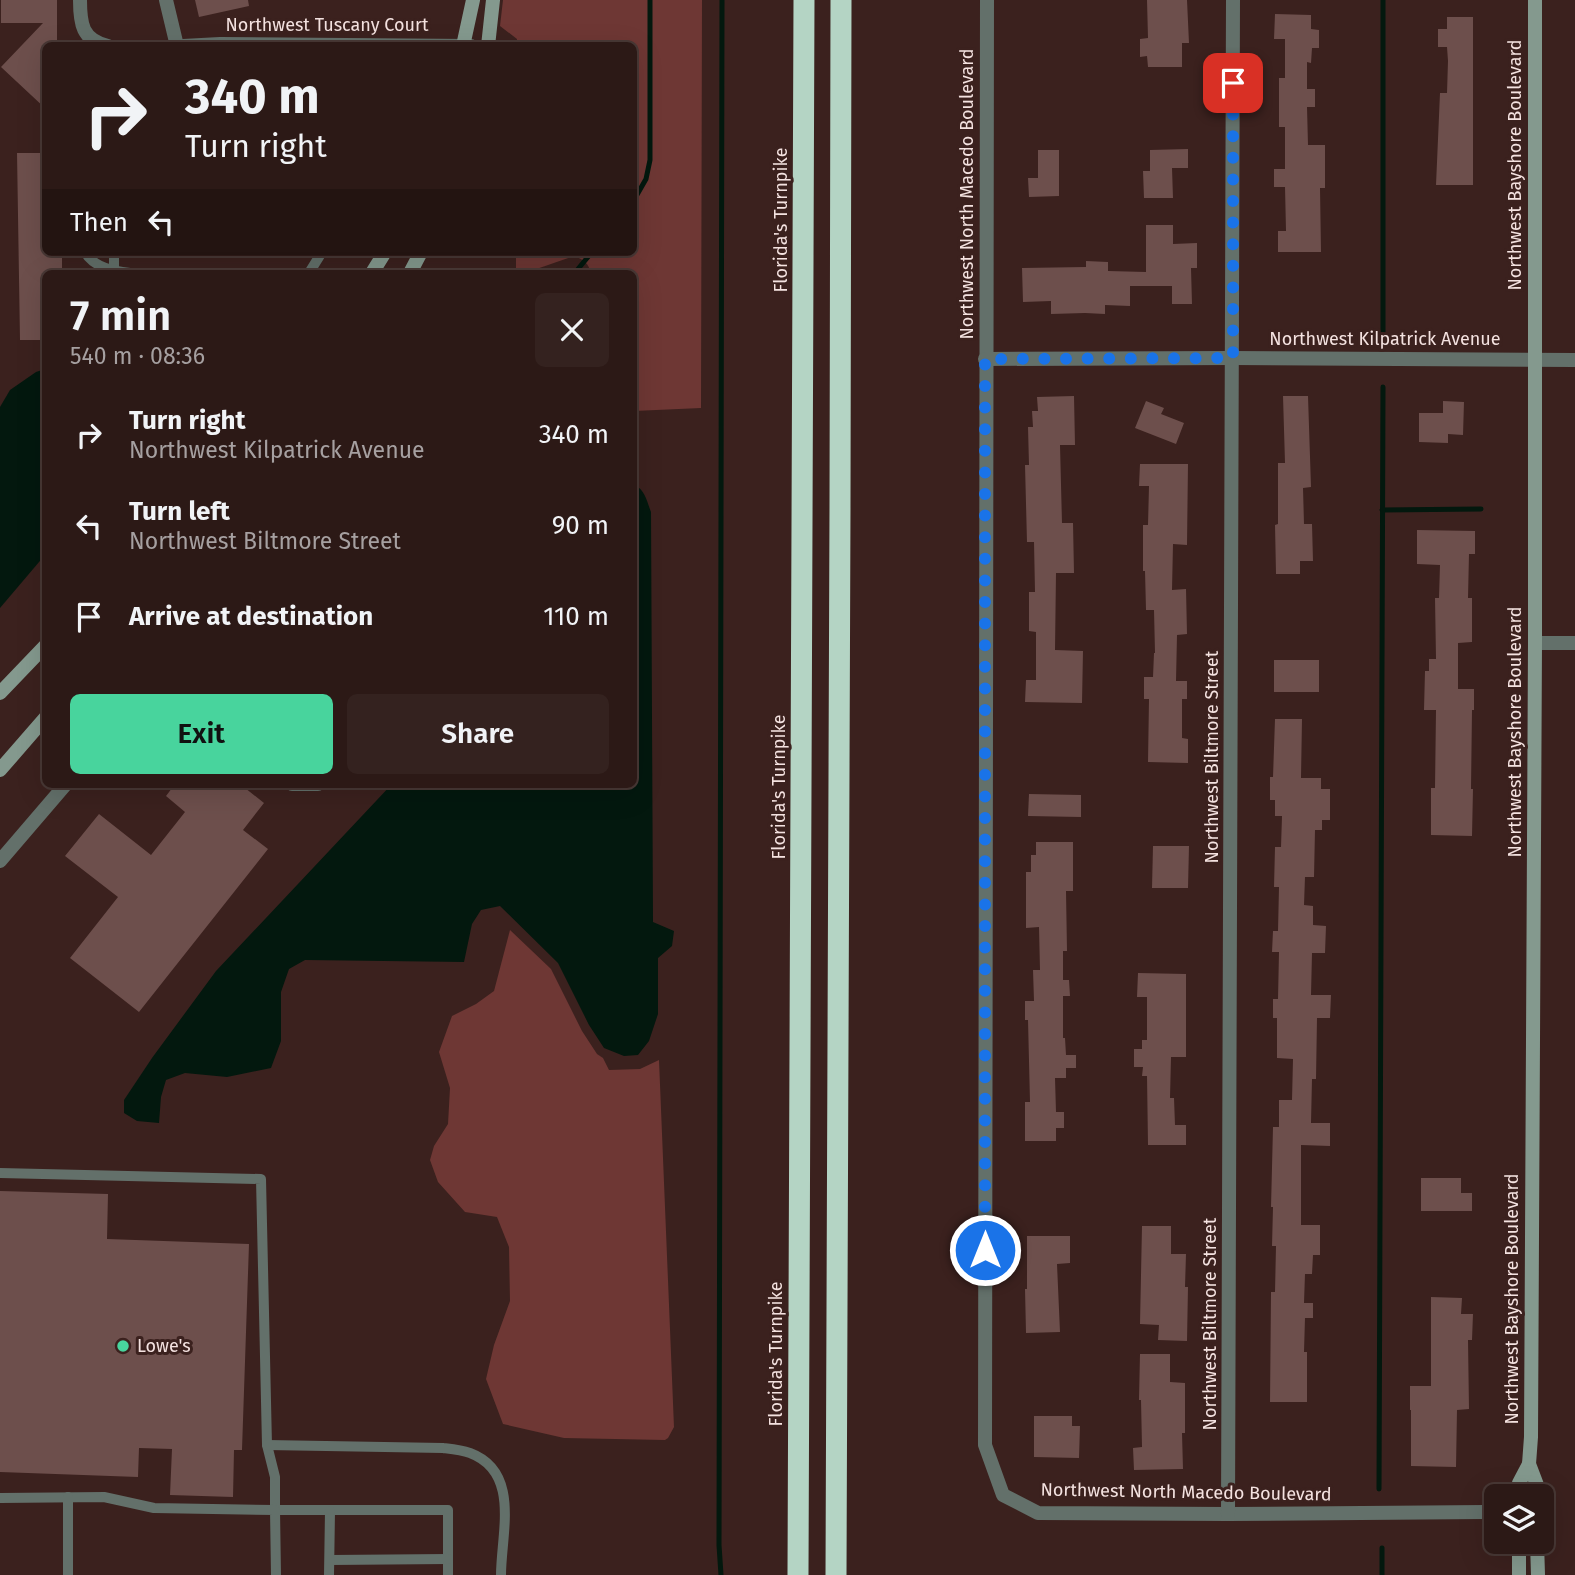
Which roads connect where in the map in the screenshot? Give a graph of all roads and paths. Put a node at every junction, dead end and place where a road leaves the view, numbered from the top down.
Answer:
1 (80, 0) edge
2 (166, 0) edge
3 (473, 0) edge
4 (494, 0) edge
5 (804, 0) edge
6 (841, 0) edge
7 (987, 0) edge
8 (1233, 0) edge
9 (1535, 0) edge
10 (97, 42) edge
11 (176, 42) edge
12 (464, 42) edge
13 (489, 42) edge
14 (88, 256) edge
15 (112, 270) edge
16 (1233, 358) junction
17 (985, 359) junction
18 (1534, 359) junction
19 (1575, 360) edge
20 (1535, 643) junction
21 (1575, 643) edge
22 (42, 649) edge
23 (0, 693) edge
24 (42, 722) edge
25 (0, 770) edge
26 (63, 788) edge
27 (0, 861) edge
28 (0, 1173) edge
29 (267, 1445) junction
30 (1529, 1464) junction
31 (1519, 1484) edge
32 (1537, 1484) edge
33 (68, 1497) junction
34 (0, 1498) edge
35 (275, 1510) junction
36 (330, 1511) junction
37 (1484, 1512) edge
38 (1228, 1514) junction
39 (1519, 1554) edge
40 (1538, 1554) edge
41 (448, 1559) junction
42 (330, 1560) junction
43 (68, 1575) edge
44 (276, 1575) edge
45 (329, 1575) edge
46 (448, 1575) edge
47 (500, 1575) edge
48 (798, 1575) edge
49 (836, 1575) edge
50 (1519, 1575) edge
51 (1538, 1575) edge

1 - 10 street
2 - 11 street
3 - 12 main road
4 - 13 main road
5 - 48 highway, Florida's Turnpike
6 - 49 highway
7 - 17 street, Northwest North Macedo Boulevard
8 - 16 street, Northwest Biltmore Street
9 - 18 main road, Northwest Bayshore Boulevard
14 - 15 lane
16 - 17 street, Northwest Kilpatrick Avenue
16 - 18 street, Northwest Kilpatrick Avenue
16 - 38 street, Northwest Biltmore Street
17 - 38 street, Northwest North Macedo Boulevard
18 - 19 street, Northwest Kilpatrick Avenue
18 - 20 main road, Northwest Bayshore Boulevard
20 - 21 street
20 - 30 main road, Northwest Bayshore Boulevard
22 - 23 main road
24 - 25 main road
26 - 27 street
28 - 29 lane
29 - 35 lane
29 - 47 lane
30 - 31 main road, Northwest Bayshore Boulevard
30 - 32 main road, Northwest Bayshore Boulevard
33 - 34 lane
33 - 35 lane
33 - 43 lane
35 - 36 lane
35 - 44 lane
36 - 41 lane
36 - 42 lane
37 - 38 street, Northwest North Macedo Boulevard
39 - 50 main road
40 - 51 main road
41 - 42 lane
41 - 46 lane
42 - 45 lane

